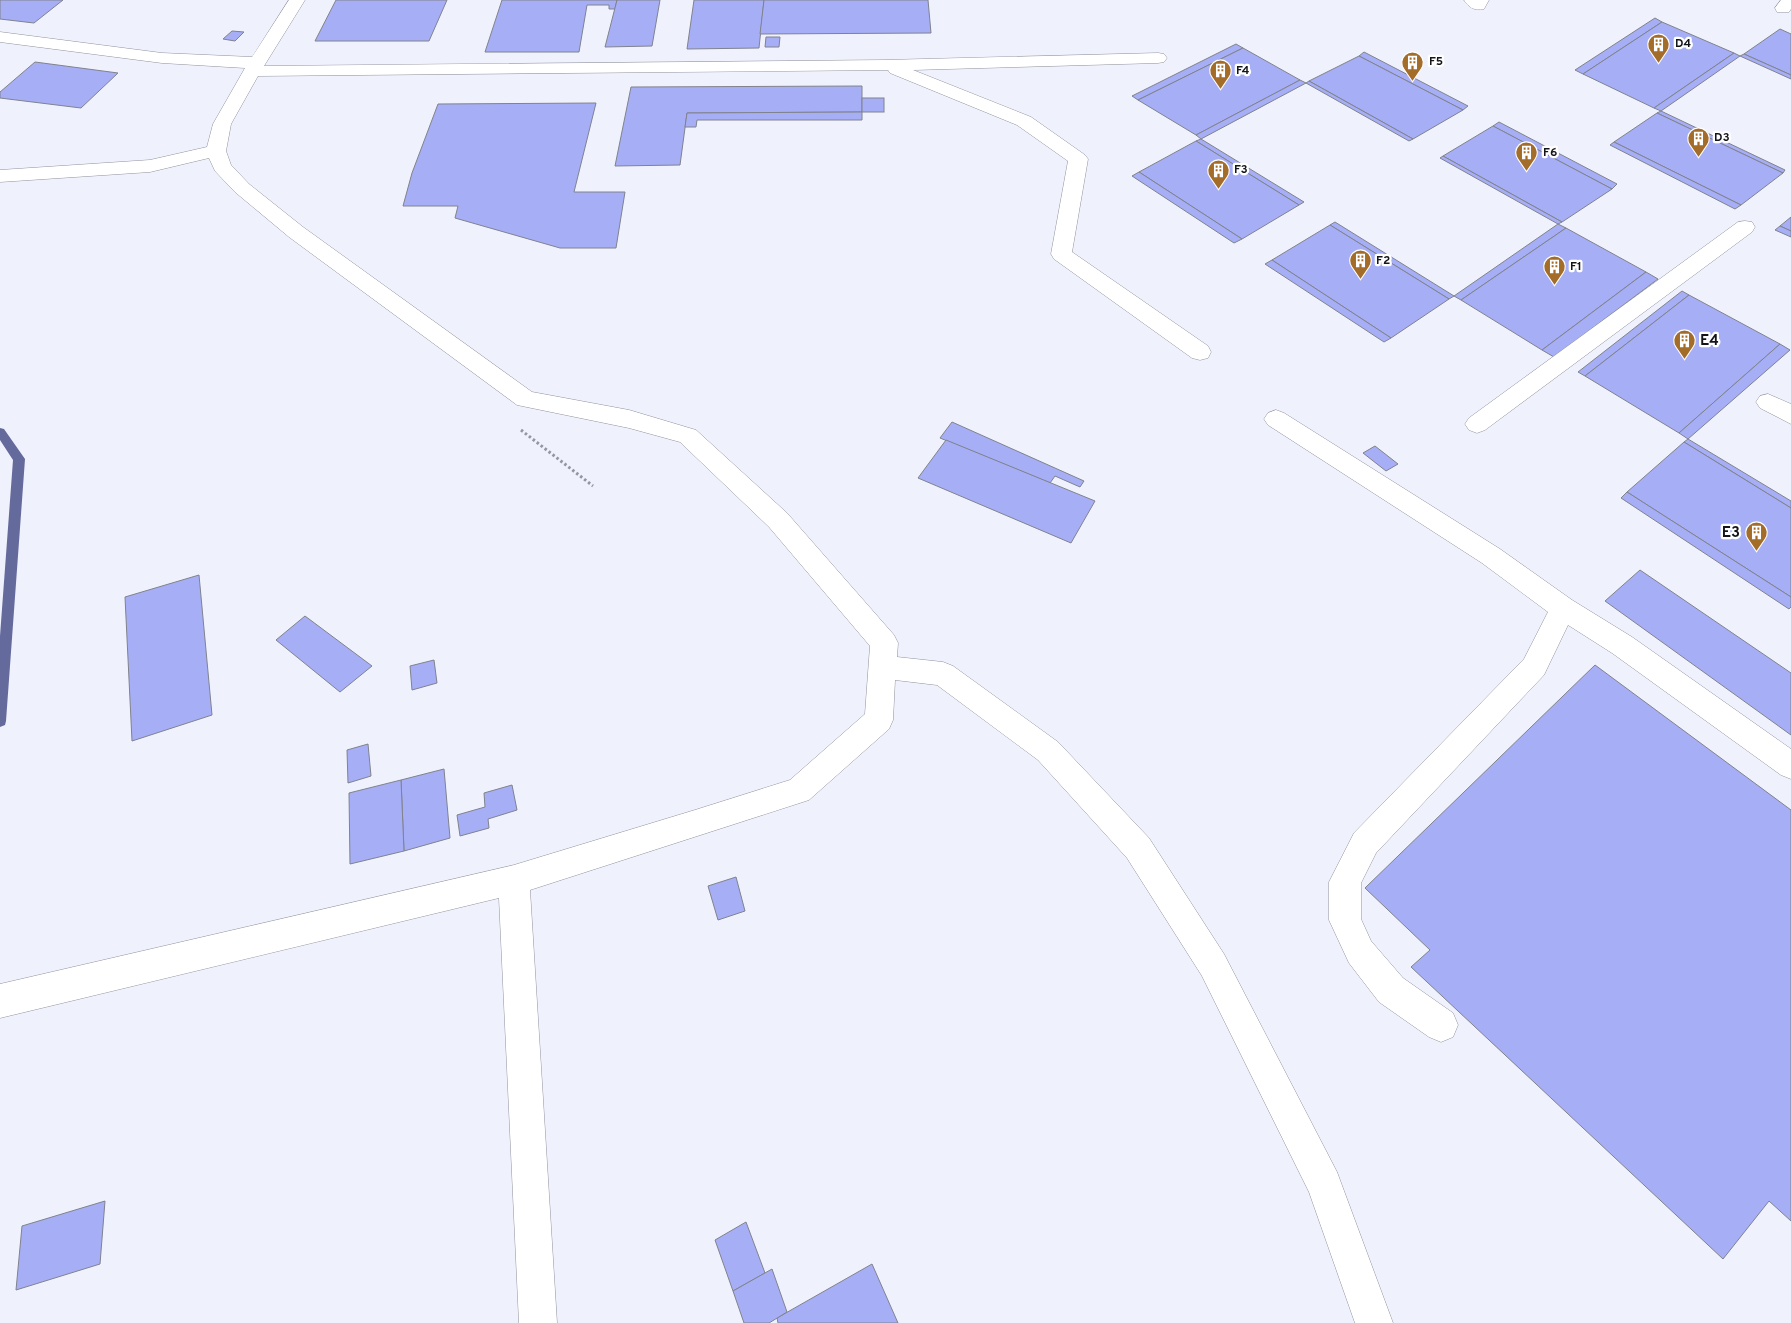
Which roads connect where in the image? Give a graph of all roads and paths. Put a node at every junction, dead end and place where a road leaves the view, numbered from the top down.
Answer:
1 (297, 0) edge
2 (1472, 0) edge
3 (1481, 0) edge
4 (0, 37) edge
5 (1158, 58) dead end
6 (886, 65) junction
7 (255, 67) junction
8 (216, 151) junction
9 (0, 176) edge
10 (1745, 227) dead end
11 (1200, 352) dead end
12 (1768, 402) dead end
13 (1791, 415) edge
14 (1276, 419) dead end
15 (1477, 424) dead end
16 (1563, 608) junction
17 (883, 666) junction
18 (1791, 766) edge
19 (514, 880) junction
20 (0, 1001) edge
21 (1441, 1025) dead end
22 (538, 1323) edge
23 (1374, 1323) edge

1 - 7 street
2 - 3 street
4 - 7 street
5 - 6 street
6 - 7 street
6 - 11 street
7 - 8 street
8 - 9 street
8 - 17 street
10 - 15 street
12 - 13 street
14 - 16 street
16 - 18 street
16 - 21 street
17 - 19 street
17 - 23 street
19 - 20 street
19 - 22 street

